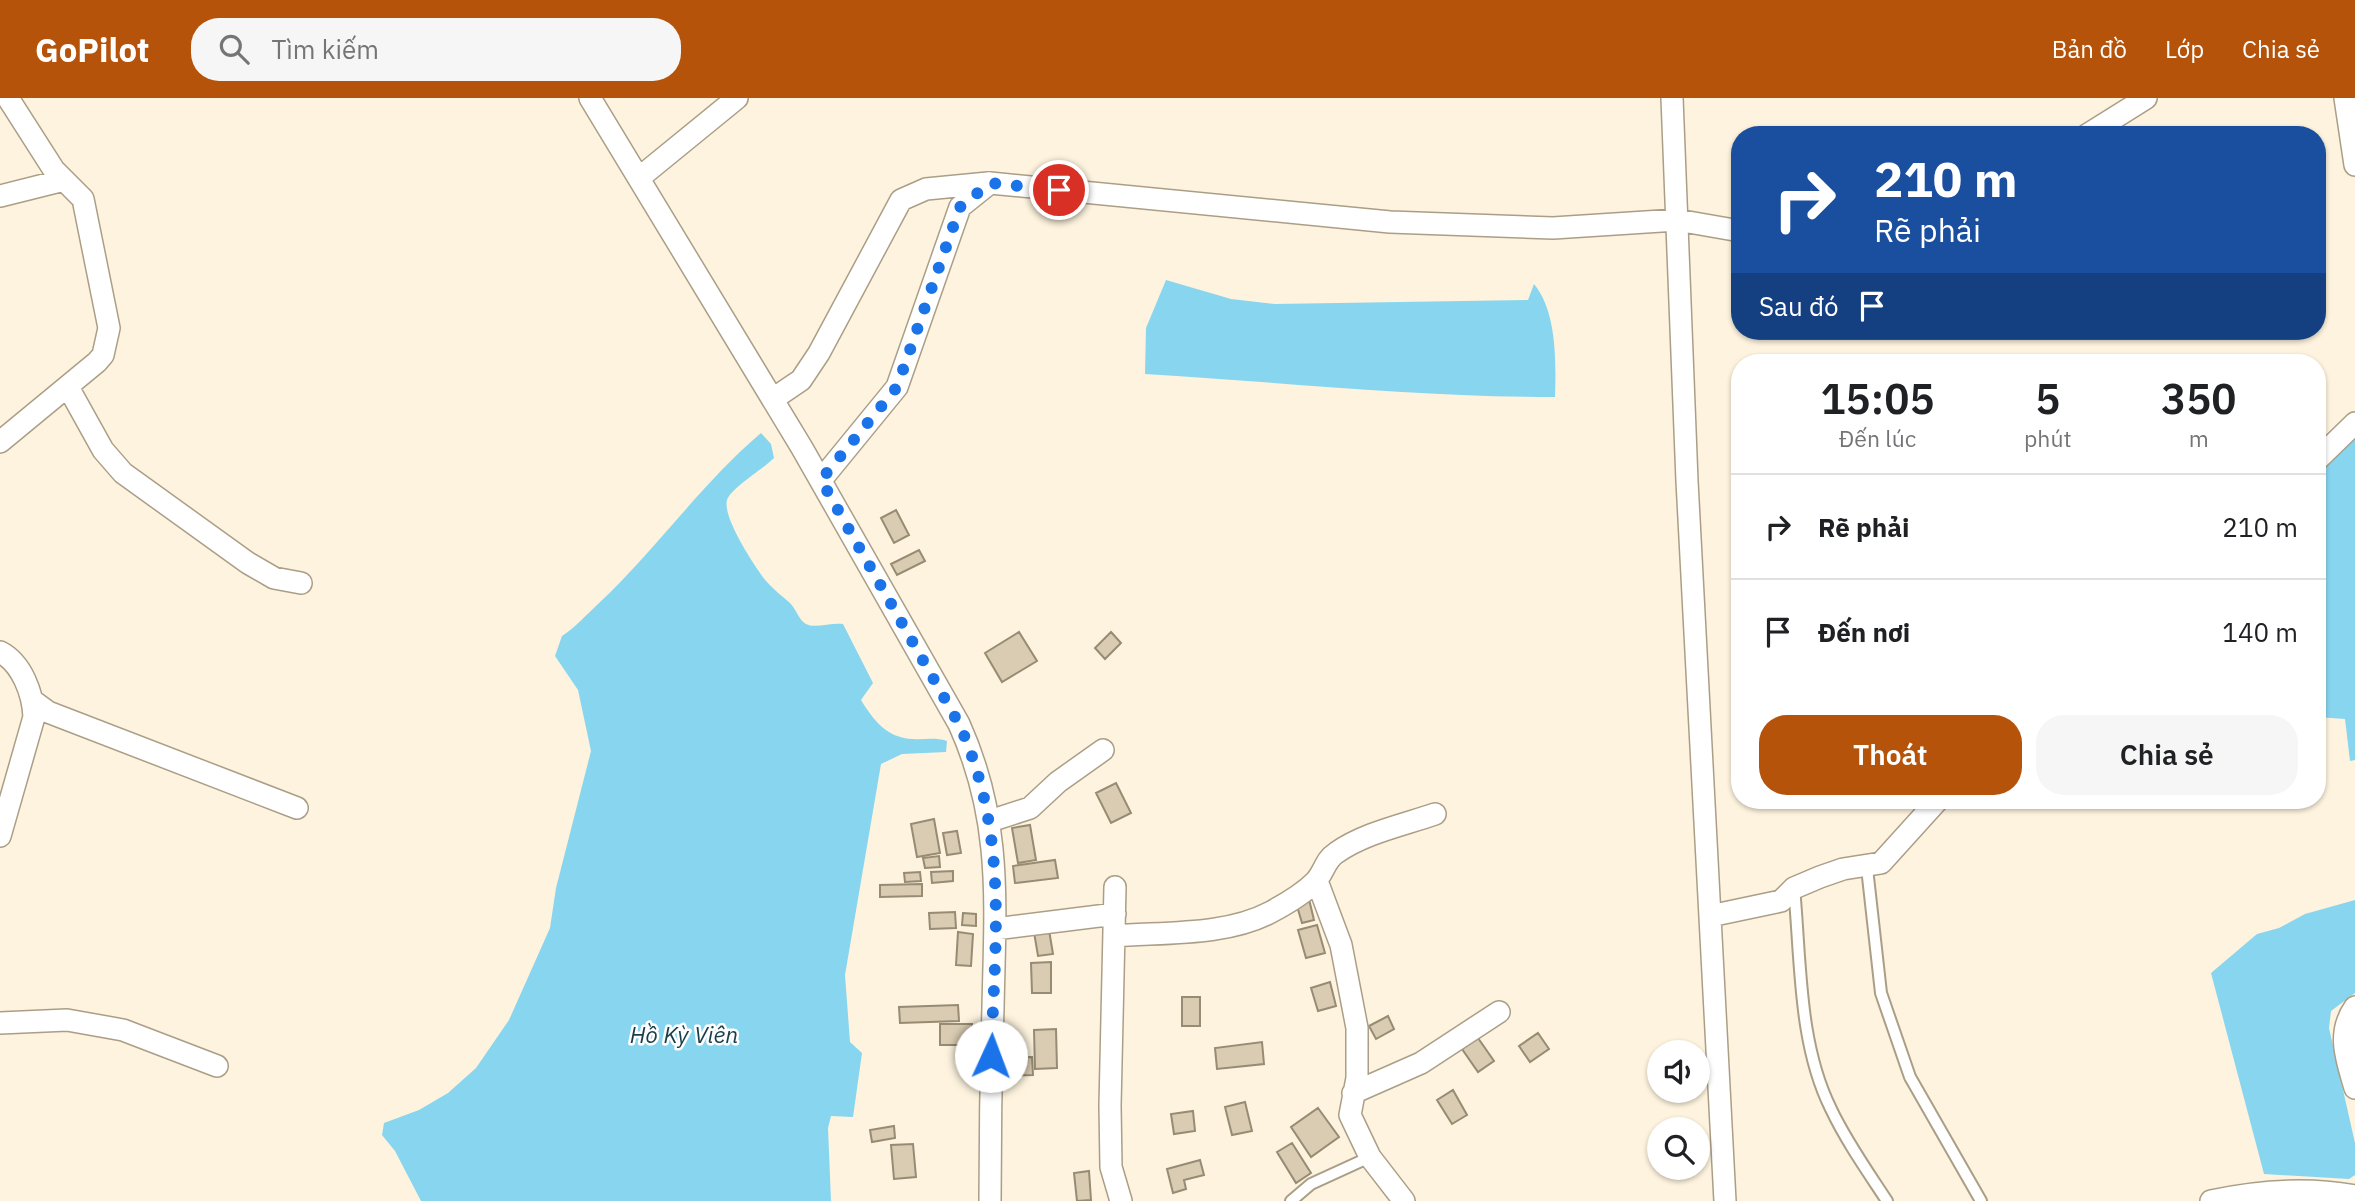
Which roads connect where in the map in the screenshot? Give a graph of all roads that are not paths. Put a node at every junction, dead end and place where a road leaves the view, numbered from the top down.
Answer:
1 (8, 98) edge
2 (590, 98) edge
3 (737, 98) edge
4 (1672, 98) edge
5 (2146, 98) edge
6 (2346, 99) edge
7 (2101, 126) edge
8 (2355, 164) edge
9 (639, 178) junction
10 (64, 180) junction
11 (990, 183) junction
12 (0, 196) edge
13 (1677, 220) junction
14 (1731, 229) edge
15 (68, 387) junction
16 (773, 399) junction
17 (2355, 423) edge
18 (0, 442) edge
19 (2326, 451) edge
20 (821, 480) junction
21 (301, 583) dead end
22 (0, 652) edge
23 (33, 701) junction
24 (1103, 750) dead end
25 (297, 808) dead end
26 (1930, 809) edge
27 (1435, 814) dead end
28 (990, 821) junction
29 (0, 836) edge
30 (1867, 868) junction
31 (1317, 881) junction
32 (1115, 887) dead end
33 (1794, 888) junction
34 (1115, 914) junction
35 (1710, 916) junction
36 (995, 929) junction
37 (1114, 936) junction
38 (2355, 1007) edge
39 (1499, 1012) dead end
40 (0, 1023) edge
41 (217, 1066) dead end
42 (2355, 1088) edge
43 (1353, 1093) junction
44 (1370, 1157) junction
45 (2355, 1196) edge
46 (990, 1201) edge
47 (1121, 1201) edge
48 (1291, 1201) edge
49 (1404, 1201) edge
50 (1725, 1201) edge
51 (1887, 1201) edge
52 (1981, 1201) edge
53 (2211, 1201) edge

1 - 10 street
2 - 9 street
3 - 9 street
4 - 13 street
5 - 7 street
6 - 8 street
9 - 16 street
10 - 12 street
10 - 15 street
11 - 13 street
11 - 16 street
11 - 20 street
13 - 14 street
13 - 35 street
15 - 18 street
15 - 21 street
16 - 20 street
17 - 19 street
20 - 28 street
22 - 23 street
23 - 25 street
23 - 29 street
24 - 28 street
26 - 30 street
27 - 31 street
28 - 36 street
30 - 33 street
30 - 52 lane
31 - 37 street
31 - 43 street
32 - 34 street
33 - 35 street
33 - 51 lane
34 - 36 street
34 - 37 street
35 - 50 street
36 - 46 street
37 - 47 street
38 - 42 street
39 - 43 street
40 - 41 street
43 - 44 street
44 - 48 lane
44 - 49 street
45 - 53 street

